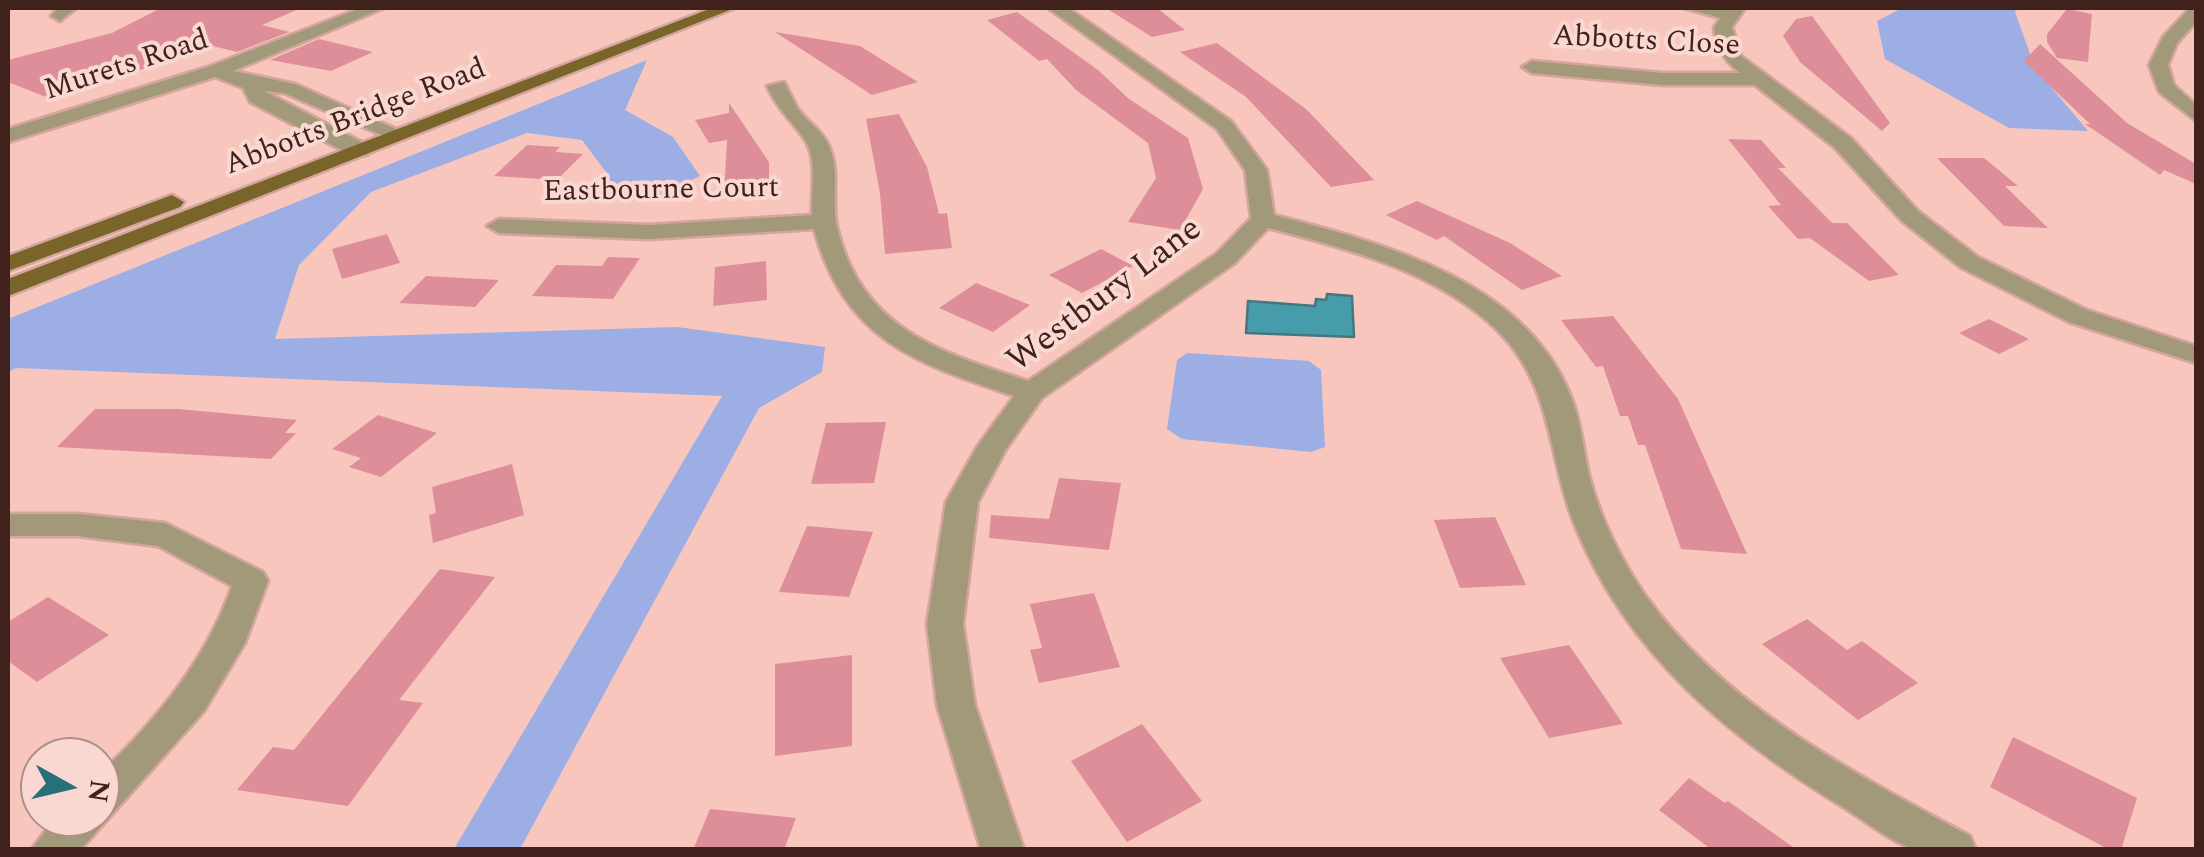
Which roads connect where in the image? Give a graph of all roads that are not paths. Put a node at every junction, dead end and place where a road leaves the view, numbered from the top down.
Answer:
1 (374, 8) edge
2 (684, 8) edge
3 (726, 8) edge
4 (1057, 8) edge
5 (1693, 8) edge
6 (1733, 11) edge
7 (2196, 12) edge
8 (1532, 67) dead end
9 (215, 71) junction
10 (1756, 79) junction
11 (251, 84) junction
12 (777, 86) dead end
13 (2196, 115) edge
14 (375, 124) junction
15 (398, 134) junction
16 (8, 136) edge
17 (336, 139) junction
18 (359, 150) junction
19 (1264, 218) junction
20 (824, 221) junction
21 (499, 226) dead end
22 (8, 264) edge
23 (8, 288) edge
24 (2196, 355) edge
25 (1032, 392) junction
26 (8, 526) edge
27 (120, 782) edge
28 (1002, 850) edge
29 (1955, 850) edge

1 - 9 street, Murets Road
2 - 14 main road, Abbotts Bridge Road
3 - 15 main road, Abbotts Bridge Road
4 - 19 street
5 - 6 street
6 - 10 street
7 - 13 street
8 - 10 street, Abbotts Close
9 - 11 street
9 - 16 street, Murets Road
10 - 24 street
11 - 14 street
11 - 17 street
12 - 20 street
14 - 15 street
14 - 17 main road, Abbotts Bridge Road
15 - 18 main road, Abbotts Bridge Road
17 - 18 street
17 - 22 main road, Abbotts Bridge Road
18 - 23 main road, Abbotts Bridge Road
19 - 25 street, Westbury Lane
19 - 29 street
20 - 21 street, Eastbourne Court
20 - 25 street
25 - 28 street, Westbury Lane
26 - 27 street

